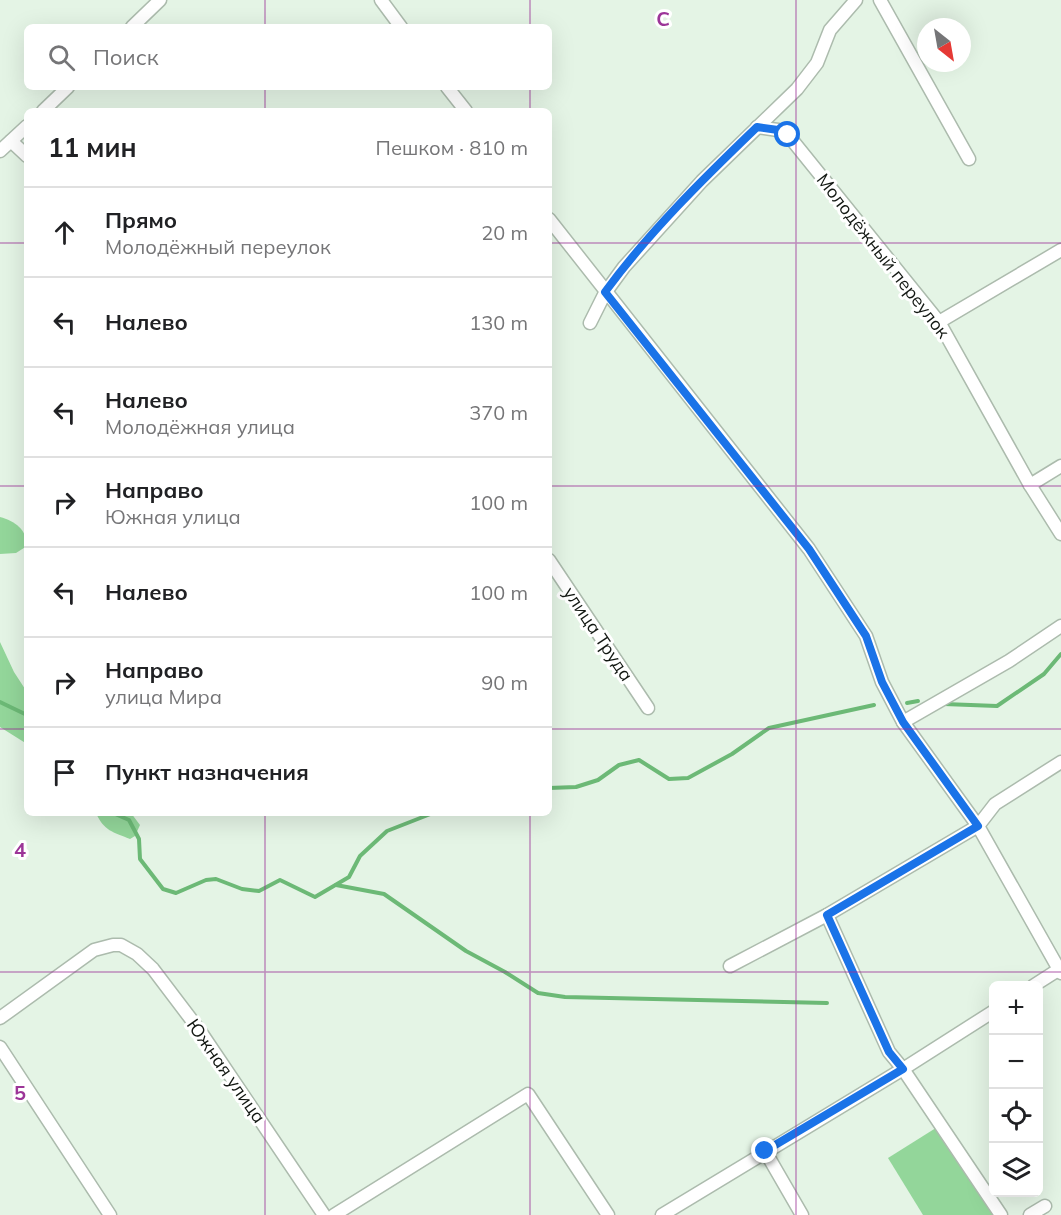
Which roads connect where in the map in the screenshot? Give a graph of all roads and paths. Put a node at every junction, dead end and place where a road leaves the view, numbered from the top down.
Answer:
1 (160, 0) edge
2 (381, 0) edge
3 (856, 0) edge
4 (880, 0) edge
5 (135, 24) edge
6 (399, 24) edge
7 (65, 90) edge
8 (449, 90) edge
9 (46, 108) edge
10 (464, 108) edge
11 (757, 127) junction
12 (24, 129) edge
13 (11, 141) junction
14 (0, 151) edge
15 (24, 153) edge
16 (969, 159) dead end
17 (552, 223) edge
18 (1061, 250) edge
19 (605, 292) junction
20 (939, 322) junction
21 (590, 323) dead end
22 (1061, 466) edge
23 (1030, 485) junction
24 (1061, 534) edge
25 (552, 564) edge
26 (1061, 626) edge
27 (648, 708) dead end
28 (903, 722) junction
29 (1061, 762) edge
30 (978, 826) junction
31 (827, 915) junction
32 (729, 966) dead end
33 (1060, 970) edge
34 (1042, 981) edge
35 (989, 1014) edge
36 (0, 1018) edge
37 (0, 1047) edge
38 (903, 1069) junction
39 (765, 1151) junction
40 (1046, 1206) dead end
41 (110, 1215) edge
42 (324, 1215) edge
43 (334, 1215) edge
44 (608, 1215) edge
45 (662, 1215) edge
46 (802, 1215) edge
47 (1001, 1215) edge
48 (1030, 1215) edge

1 - 5 street
2 - 6 street
3 - 11 street
4 - 16 street
7 - 9 street
8 - 10 street
11 - 19 street
11 - 20 street, Молодёжный переулок
12 - 13 street
13 - 14 street
13 - 15 street
17 - 19 street
18 - 20 street
19 - 21 street
19 - 28 street
20 - 23 street, Молодёжный переулок
22 - 23 street
23 - 24 street, Молодёжный переулок
25 - 27 street, улица Труда
26 - 28 street
28 - 30 street
29 - 30 street
30 - 31 street
30 - 33 street
31 - 32 street
31 - 38 street
33 - 34 street
35 - 38 street
36 - 42 street, Южная улица
37 - 41 street
38 - 39 street
38 - 47 street
39 - 45 street
39 - 46 street
40 - 48 street
43 - 44 street

